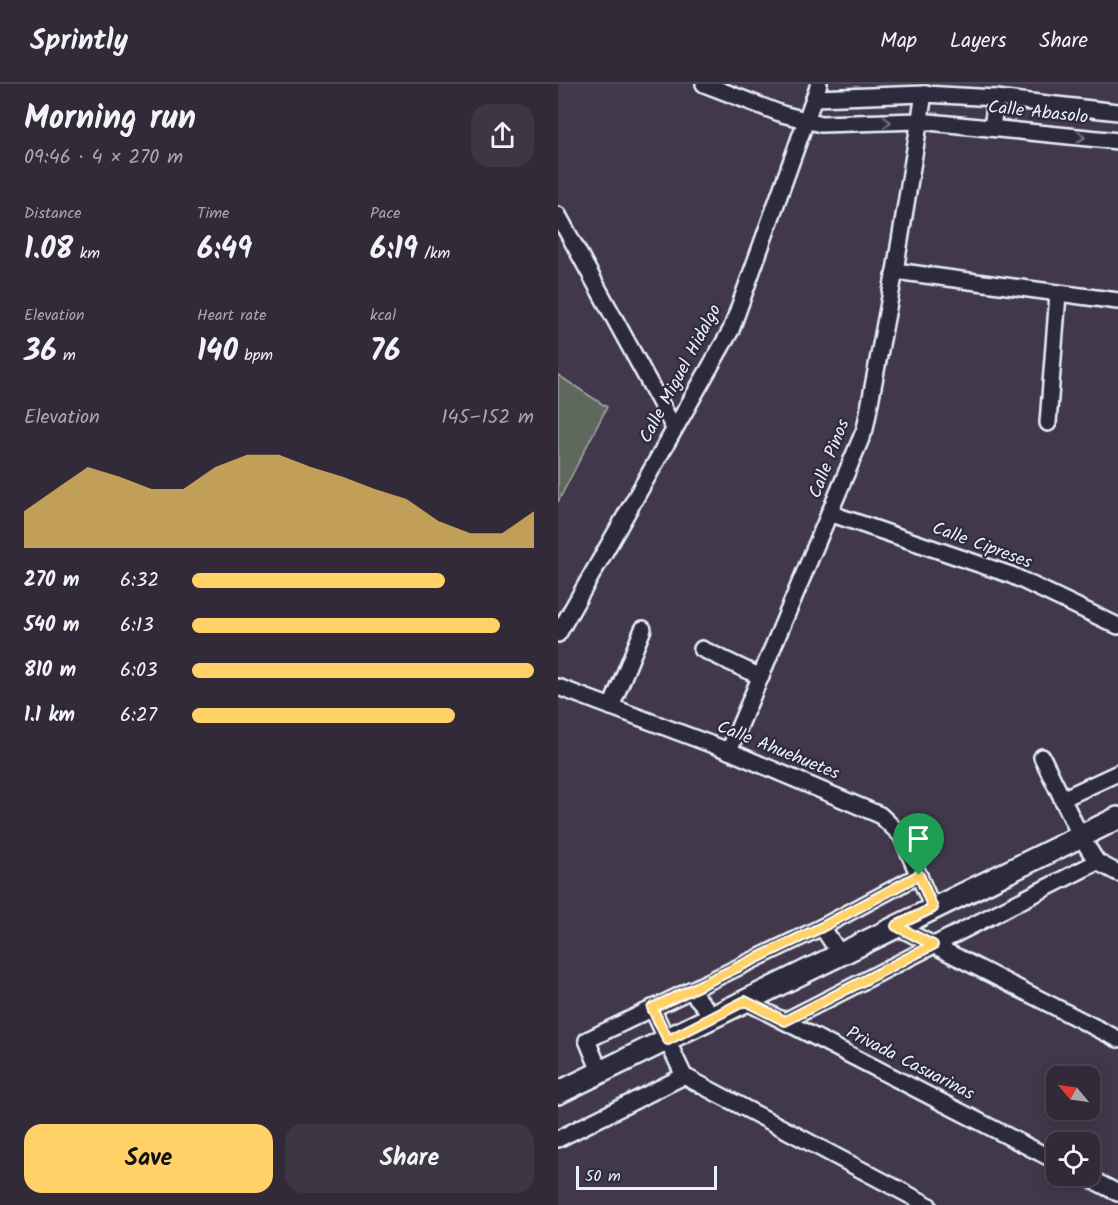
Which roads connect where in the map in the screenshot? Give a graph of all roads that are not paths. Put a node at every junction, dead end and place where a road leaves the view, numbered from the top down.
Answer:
1 (704, 84) edge
2 (817, 91) edge
3 (924, 94) junction
4 (845, 96) junction
5 (996, 98) junction
6 (1118, 112) edge
7 (807, 121) junction
8 (919, 121) junction
9 (846, 123) junction
10 (992, 128) junction
11 (1118, 141) edge
12 (558, 215) edge
13 (895, 271) junction
14 (1058, 294) junction
15 (1118, 301) edge
16 (1048, 423) dead end
17 (674, 428) junction
18 (830, 513) junction
19 (1118, 626) edge
20 (643, 629) dead end
21 (558, 634) edge
22 (702, 649) dead end
23 (760, 677) junction
24 (558, 687) edge
25 (611, 707) junction
26 (729, 751) junction
27 (1042, 757) dead end
28 (1118, 773) edge
29 (1062, 799) junction
30 (1118, 818) edge
31 (1081, 837) junction
32 (1097, 862) junction
33 (1118, 873) edge
34 (919, 875) junction
35 (933, 908) junction
36 (896, 926) junction
37 (822, 927) junction
38 (933, 945) junction
39 (840, 954) junction
40 (690, 990) junction
41 (745, 1001) junction
42 (652, 1008) junction
43 (714, 1017) junction
44 (785, 1021) junction
45 (1118, 1039) edge
46 (668, 1040) junction
47 (601, 1074) junction
48 (684, 1076) junction
49 (558, 1093) edge
50 (558, 1139) edge
51 (1046, 1156) edge
52 (1100, 1184) edge
53 (1118, 1193) edge
54 (928, 1205) edge

1 - 7 street, Calle Abasolo
2 - 4 street, Calle Abasolo
2 - 7 street, Calle Miguel Hidalgo
3 - 4 street, Calle Abasolo
3 - 5 street, Calle Abasolo
3 - 8 street, Calle Pinos
4 - 9 street
5 - 6 street, Calle Abasolo
5 - 10 street
7 - 9 street, Calle Abasolo
7 - 17 street, Calle Miguel Hidalgo
9 -> 8 street, Calle Abasolo
8 - 10 street, Calle Abasolo
8 - 13 street, Calle Pinos
10 -> 11 street, Calle Abasolo
12 - 17 street
13 - 14 street
13 - 18 street, Calle Pinos
14 - 15 street
14 - 16 street
17 - 21 street, Calle Miguel Hidalgo
18 - 19 street, Calle Cipreses
18 - 23 street, Calle Pinos
20 - 25 street
22 - 23 street
23 - 26 street, Calle Pinos
24 - 25 street, Calle Ahuehuetes
25 - 26 street, Calle Ahuehuetes
26 - 34 street, Calle Ahuehuetes
27 - 29 street
28 - 29 street
29 - 31 street
30 - 31 street
31 - 32 street
31 - 35 street
32 - 33 street
32 - 38 street
34 - 35 street, Calle Ahuehuetes
34 - 37 street
35 - 36 street
36 - 38 street
36 - 39 street
37 - 39 street
37 - 40 street
38 - 44 street
38 - 45 street
39 - 41 street
40 - 42 street
40 - 43 street
41 - 43 street
41 - 44 street, Privada Casuarinas
42 - 46 street
42 - 47 street
43 - 46 street
44 - 51 street, Privada Casuarinas
46 - 47 street
46 - 48 street
47 - 49 street
48 - 50 street
48 - 54 street
52 - 53 street

